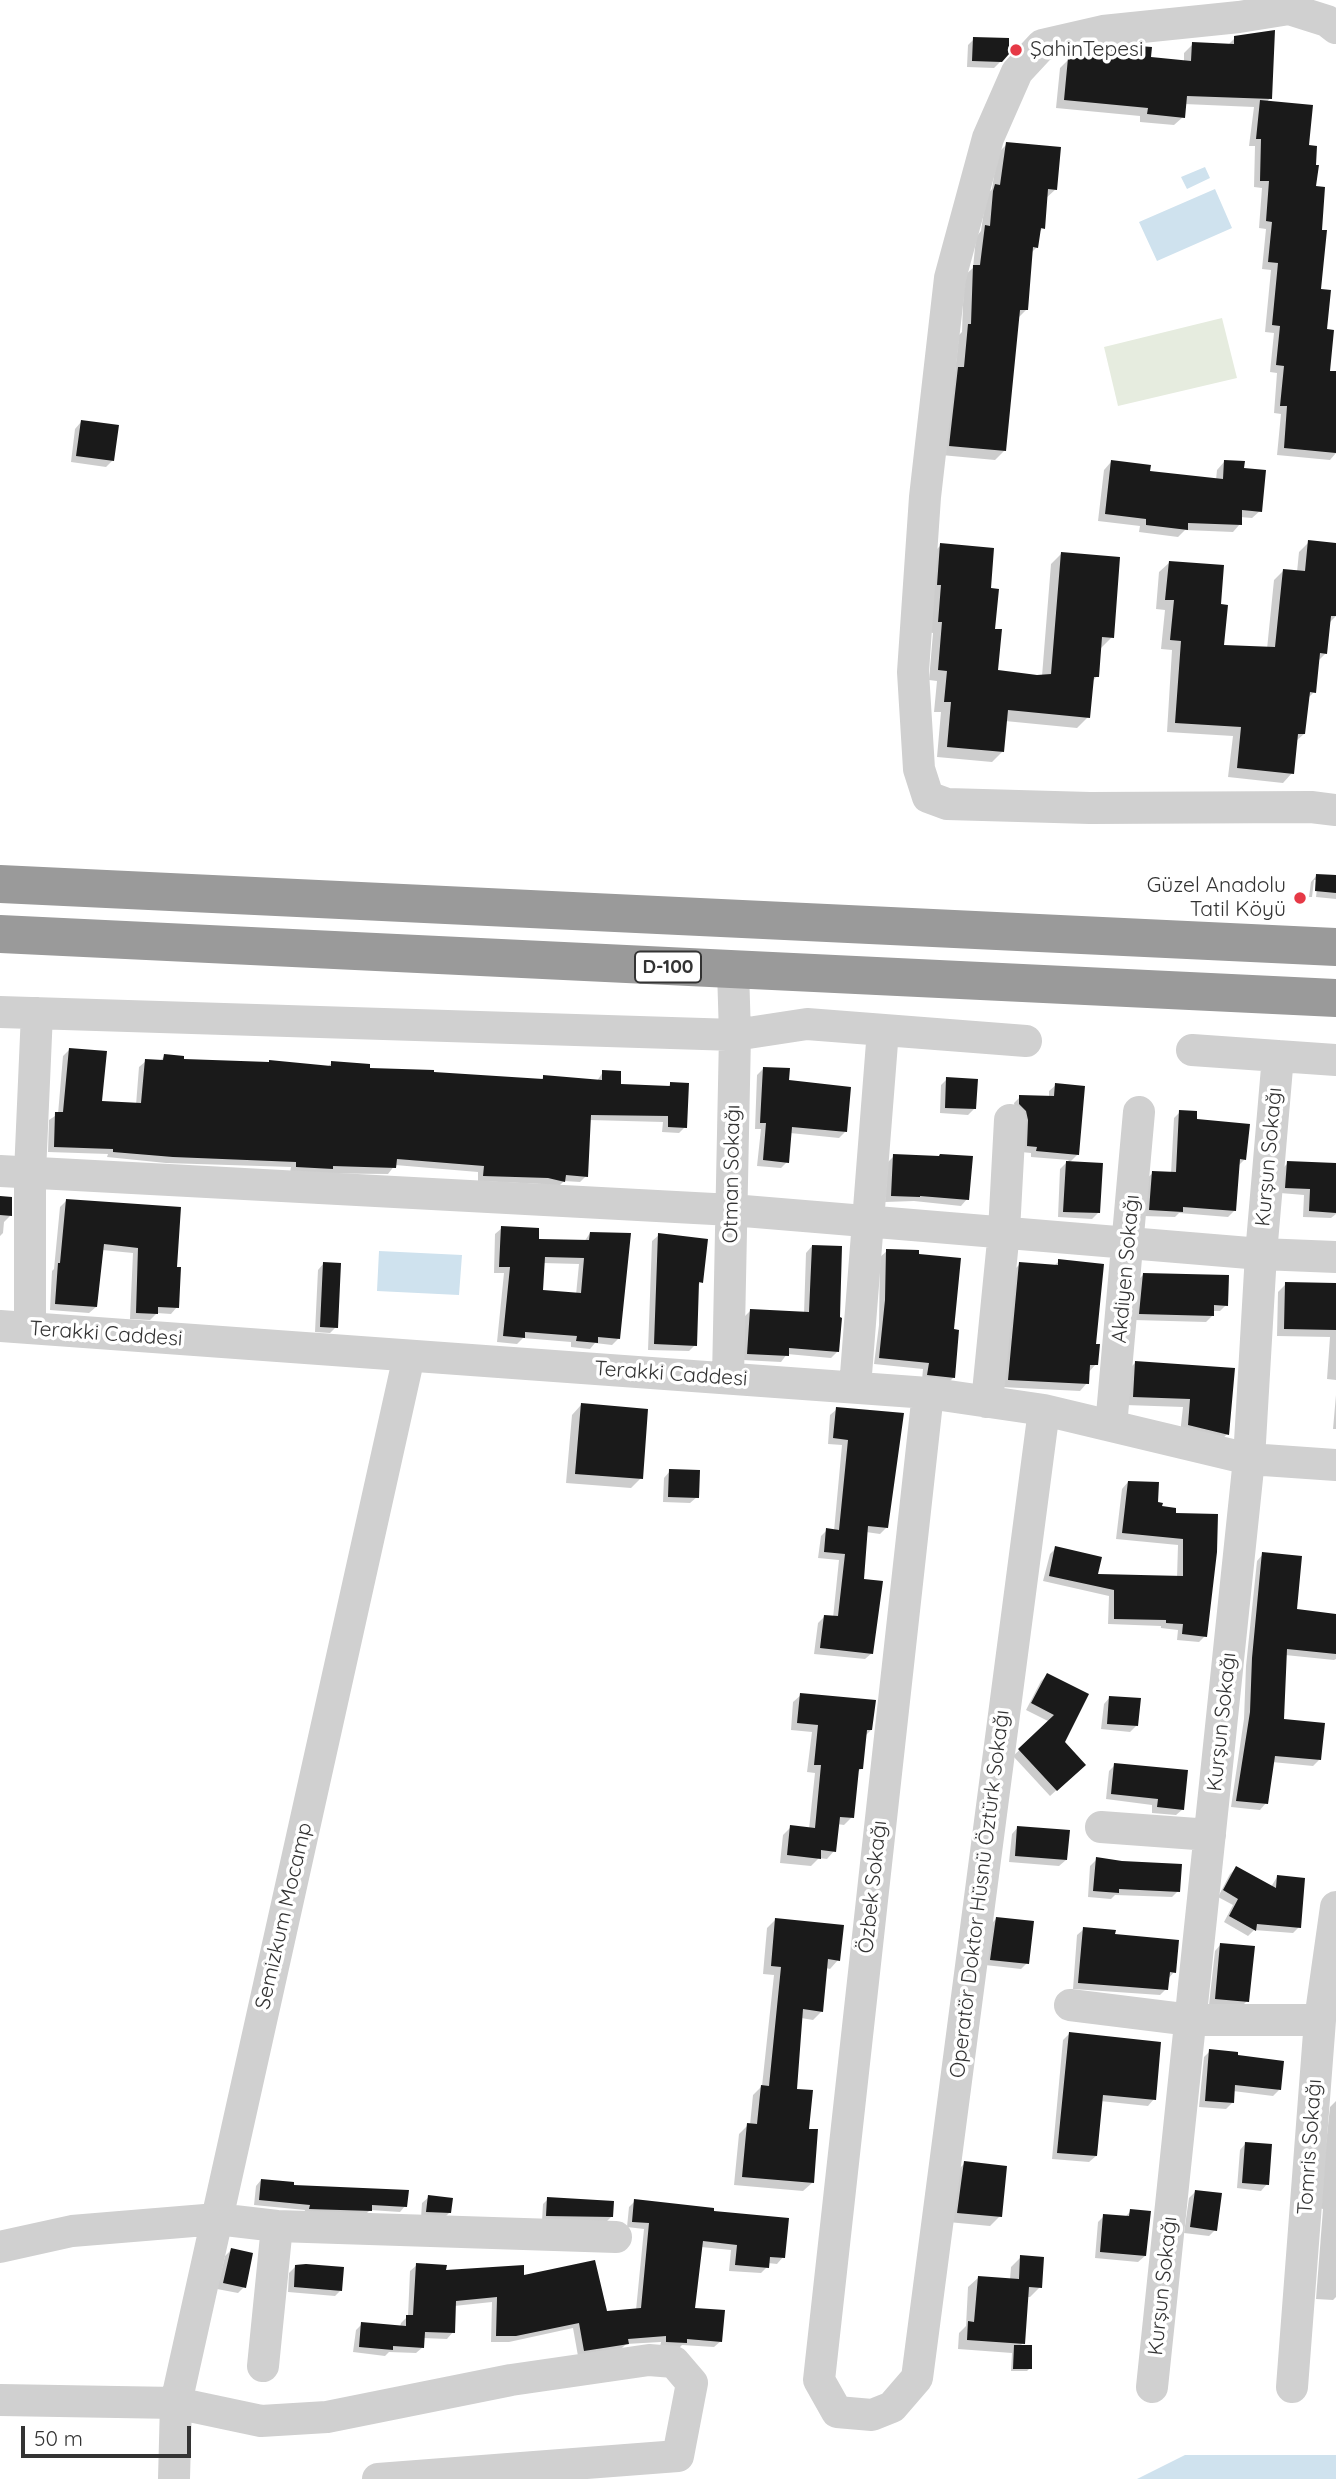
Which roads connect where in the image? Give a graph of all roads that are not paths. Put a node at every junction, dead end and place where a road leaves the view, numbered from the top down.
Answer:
1 (1274, 7) edge
2 (1336, 28) edge
3 (1336, 810) edge
4 (0, 884) edge
5 (0, 934) edge
6 (1336, 947) edge
7 (733, 970) junction
8 (1336, 998) edge
9 (0, 1012) edge
10 (37, 1013) junction
11 (883, 1030) junction
12 (736, 1035) junction
13 (1026, 1041) dead end
14 (1192, 1050) dead end
15 (1278, 1056) junction
16 (1336, 1060) edge
17 (1139, 1112) dead end
18 (1010, 1120) dead end
19 (15, 1172) edge
20 (732, 1210) junction
21 (869, 1220) junction
22 (1004, 1231) junction
23 (1129, 1241) junction
24 (1261, 1254) junction
25 (1336, 1257) edge
26 (15, 1327) edge
27 (409, 1356) junction
28 (728, 1378) junction
29 (855, 1387) junction
30 (928, 1392) junction
31 (986, 1402) junction
32 (1044, 1410) junction
33 (1111, 1426) junction
34 (1249, 1459) junction
35 (1336, 1465) edge
36 (1101, 1827) dead end
37 (1210, 1835) junction
38 (1336, 1907) edge
39 (1070, 2004) dead end
40 (1191, 2020) junction
41 (1325, 2040) edge
42 (217, 2219) junction
43 (277, 2227) junction
44 (616, 2237) dead end
45 (0, 2247) edge
46 (263, 2367) dead end
47 (917, 2378) joint
48 (1152, 2387) dead end
49 (1292, 2387) dead end
50 (0, 2400) edge
51 (176, 2403) junction
52 (174, 2479) edge
53 (378, 2479) edge

1 - 2 street
1 - 3 street
4 - 6 highway
5 - 7 highway, D-100
7 - 8 highway, D-100
7 - 12 street, Otman Sokağı
9 - 10 street
10 - 12 street
10 - 19 street
11 - 12 street
11 - 13 street
11 - 21 street
12 - 20 street, Otman Sokağı
14 - 15 street
15 - 16 street
15 - 24 street, Kurşun Sokağı
17 - 23 street, Akdiyen Sokağı
18 - 22 street
19 - 20 street
19 - 26 street
20 - 21 street
20 - 28 street, Otman Sokağı
21 - 22 street
21 - 29 street
22 - 23 street
22 - 31 street
23 - 24 street
23 - 33 street, Akdiyen Sokağı
24 - 25 street
24 - 34 street, Kurşun Sokağı
26 - 27 street, Terakki Caddesi
27 - 28 street, Terakki Caddesi
27 - 42 street, Semizkum Mocamp
28 - 29 street, Terakki Caddesi
29 - 30 street, Terakki Caddesi
30 - 31 street, Terakki Caddesi
30 - 47 street, Özbek Sokağı
31 - 32 street, Terakki Caddesi
32 - 33 street, Terakki Caddesi
32 - 47 street, Operatör Doktor Hüsnü Öztürk Sokağı
33 - 34 street, Terakki Caddesi
34 - 35 street, Terakki Caddesi
34 - 37 street, Kurşun Sokağı
36 - 37 street
37 - 40 street, Kurşun Sokağı
38 - 41 street, Tomris Sokağı
39 - 40 street
40 - 41 street
40 - 48 street, Kurşun Sokağı
41 - 49 street, Tomris Sokağı
42 - 43 street
42 - 45 street
42 - 51 street, Semizkum Mocamp
43 - 44 street
43 - 46 street
50 - 51 street
51 - 52 street, Semizkum Mocamp
51 - 53 street

